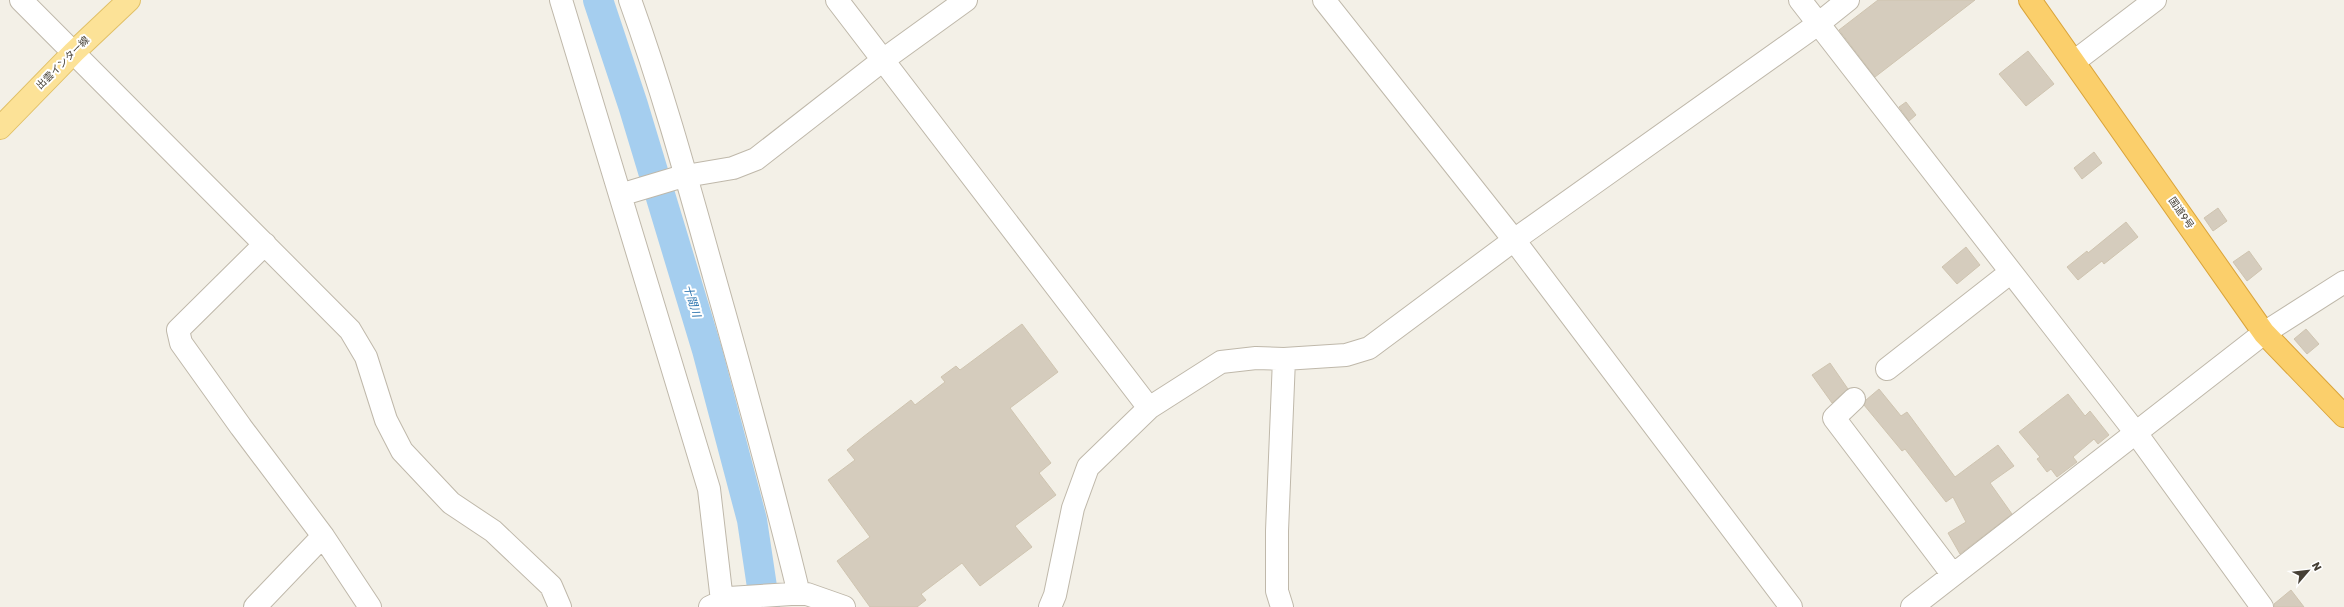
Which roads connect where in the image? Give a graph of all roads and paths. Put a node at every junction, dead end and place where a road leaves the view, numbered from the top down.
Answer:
1 (21, 0) edge
2 (128, 0) edge
3 (561, 0) edge
4 (630, 0) edge
5 (837, 0) edge
6 (966, 0) edge
7 (1324, 0) edge
8 (1800, 0) edge
9 (1848, 0) edge
10 (2030, 0) edge
11 (2155, 0) edge
12 (1818, 24) junction
13 (74, 52) junction
14 (883, 60) junction
15 (2075, 61) junction
16 (0, 128) edge
17 (683, 177) junction
18 (625, 193) junction
19 (1514, 240) junction
20 (265, 244) junction
21 (2011, 272) junction
22 (2344, 282) edge
23 (2264, 333) junction
24 (1284, 359) junction
25 (1887, 369) dead end
26 (1854, 399) dead end
27 (1148, 408) junction
28 (2344, 416) edge
29 (2136, 433) junction
30 (323, 536) junction
31 (1953, 575) junction
32 (795, 594) junction
33 (721, 602) edge
34 (1787, 606) edge
35 (255, 607) edge
36 (370, 607) edge
37 (560, 607) edge
38 (844, 607) edge
39 (1050, 607) edge
40 (1282, 607) edge
41 (1912, 607) edge
42 (2262, 607) edge

1 - 13 street
2 - 13 main road, 出雲インター線
3 - 18 street
4 - 17 street
5 - 14 street
6 - 14 street
7 - 19 street
8 - 12 street
9 - 12 street
10 - 15 highway, 国道9号
11 - 15 street
12 - 19 street
12 - 21 street
13 - 16 main road, 出雲インター線
13 - 20 street
14 - 17 street
14 - 27 street
15 - 23 highway, 国道9号
17 - 18 street
17 - 32 street
18 - 33 street
19 - 24 street
19 - 34 street
20 - 30 street
20 - 37 street
21 - 25 street
21 - 29 street
22 - 23 street
23 - 28 highway, 国道9号
23 - 29 street
24 - 27 street
24 - 40 street
26 - 31 street
27 - 39 street
29 - 31 street
29 - 42 street
30 - 35 street
30 - 36 street
31 - 41 street
32 - 33 street
32 - 38 street

